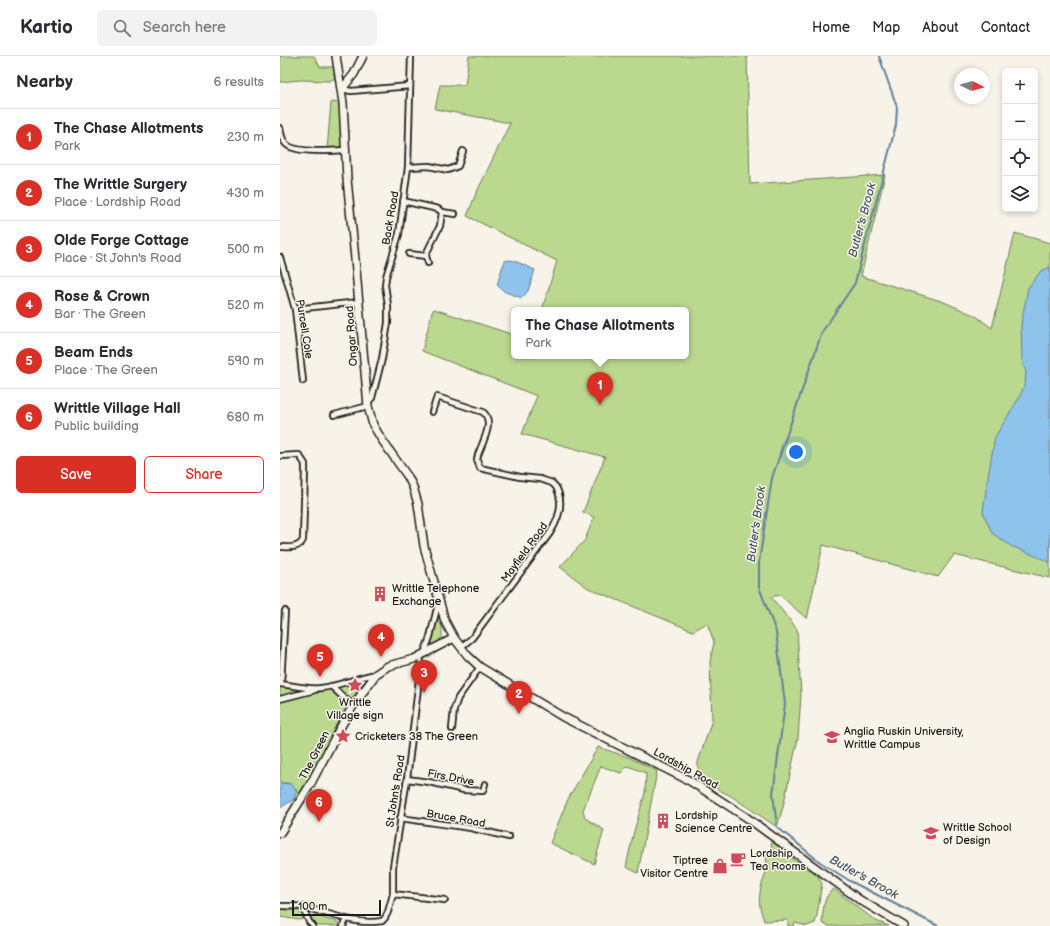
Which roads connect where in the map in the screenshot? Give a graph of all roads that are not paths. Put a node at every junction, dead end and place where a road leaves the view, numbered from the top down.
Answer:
1 (336, 56) edge
2 (363, 56) edge
3 (411, 56) edge
4 (410, 86) junction
5 (342, 89) junction
6 (280, 128) edge
7 (345, 150) junction
8 (463, 151) dead end
9 (408, 167) junction
10 (404, 201) junction
11 (442, 212) junction
12 (455, 214) dead end
13 (409, 254) dead end
14 (426, 256) junction
15 (280, 257) edge
16 (428, 263) dead end
17 (359, 302) junction
18 (295, 309) junction
19 (303, 381) dead end
20 (367, 404) junction
21 (432, 412) dead end
22 (334, 415) dead end
23 (280, 456) edge
24 (280, 547) edge
25 (439, 600) junction
26 (285, 611) dead end
27 (454, 638) junction
28 (461, 647) junction
29 (422, 655) junction
30 (480, 667) junction
31 (376, 674) junction
32 (281, 684) edge
33 (332, 686) junction
34 (319, 689) junction
35 (280, 699) edge
36 (353, 706) junction
37 (452, 729) dead end
38 (407, 779) junction
39 (485, 784) dead end
40 (400, 818) junction
41 (280, 833) edge
42 (509, 837) dead end
43 (393, 894) junction
44 (445, 900) dead end
45 (280, 906) edge
46 (303, 908) junction
47 (346, 920) junction
48 (382, 921) junction
49 (369, 924) edge
50 (313, 926) edge
51 (343, 926) edge
52 (385, 926) edge
53 (904, 926) edge

1 - 5 street, Ongar Road
2 - 5 street
3 - 4 street, Back Road
4 - 5 street
4 - 9 street, Back Road
5 - 7 street, Ongar Road
6 - 7 street
7 - 17 street, Ongar Road
8 - 9 street
9 - 10 street, Back Road
10 - 11 street
10 - 20 street, Back Road
11 - 12 street
11 - 14 street
13 - 14 street
14 - 16 street
15 - 18 street, Purcell Cole
17 - 18 street
17 - 20 street, Ongar Road
18 - 19 street, Purcell Cole
20 - 22 street
20 - 25 street, Ongar Road
21 - 28 street, Mayfield Road
23 - 24 street
25 - 27 street, Ongar Road
25 - 29 street, Ongar Road
26 - 32 street
27 - 28 street, Lordship Road
27 - 29 street, The Green
28 - 30 street, Lordship Road
29 - 31 street, The Green
29 - 38 street, St John's Road
30 - 37 street
30 - 53 street, Lordship Road
31 - 33 street, The Green
31 - 36 street, The Green
32 - 34 street, The Green
33 - 34 street, The Green
33 - 36 street
34 - 35 street, The Green
36 - 41 street, The Green
38 - 39 street, Firs Drive
38 - 40 street, St John's Road
40 - 42 street, Bruce Road
40 - 43 street, St John's Road
43 - 44 street
43 - 48 street, St John's Road
45 - 46 street
46 - 47 street
46 - 50 street
47 - 49 street
47 - 51 street
48 - 49 street
48 - 52 street

